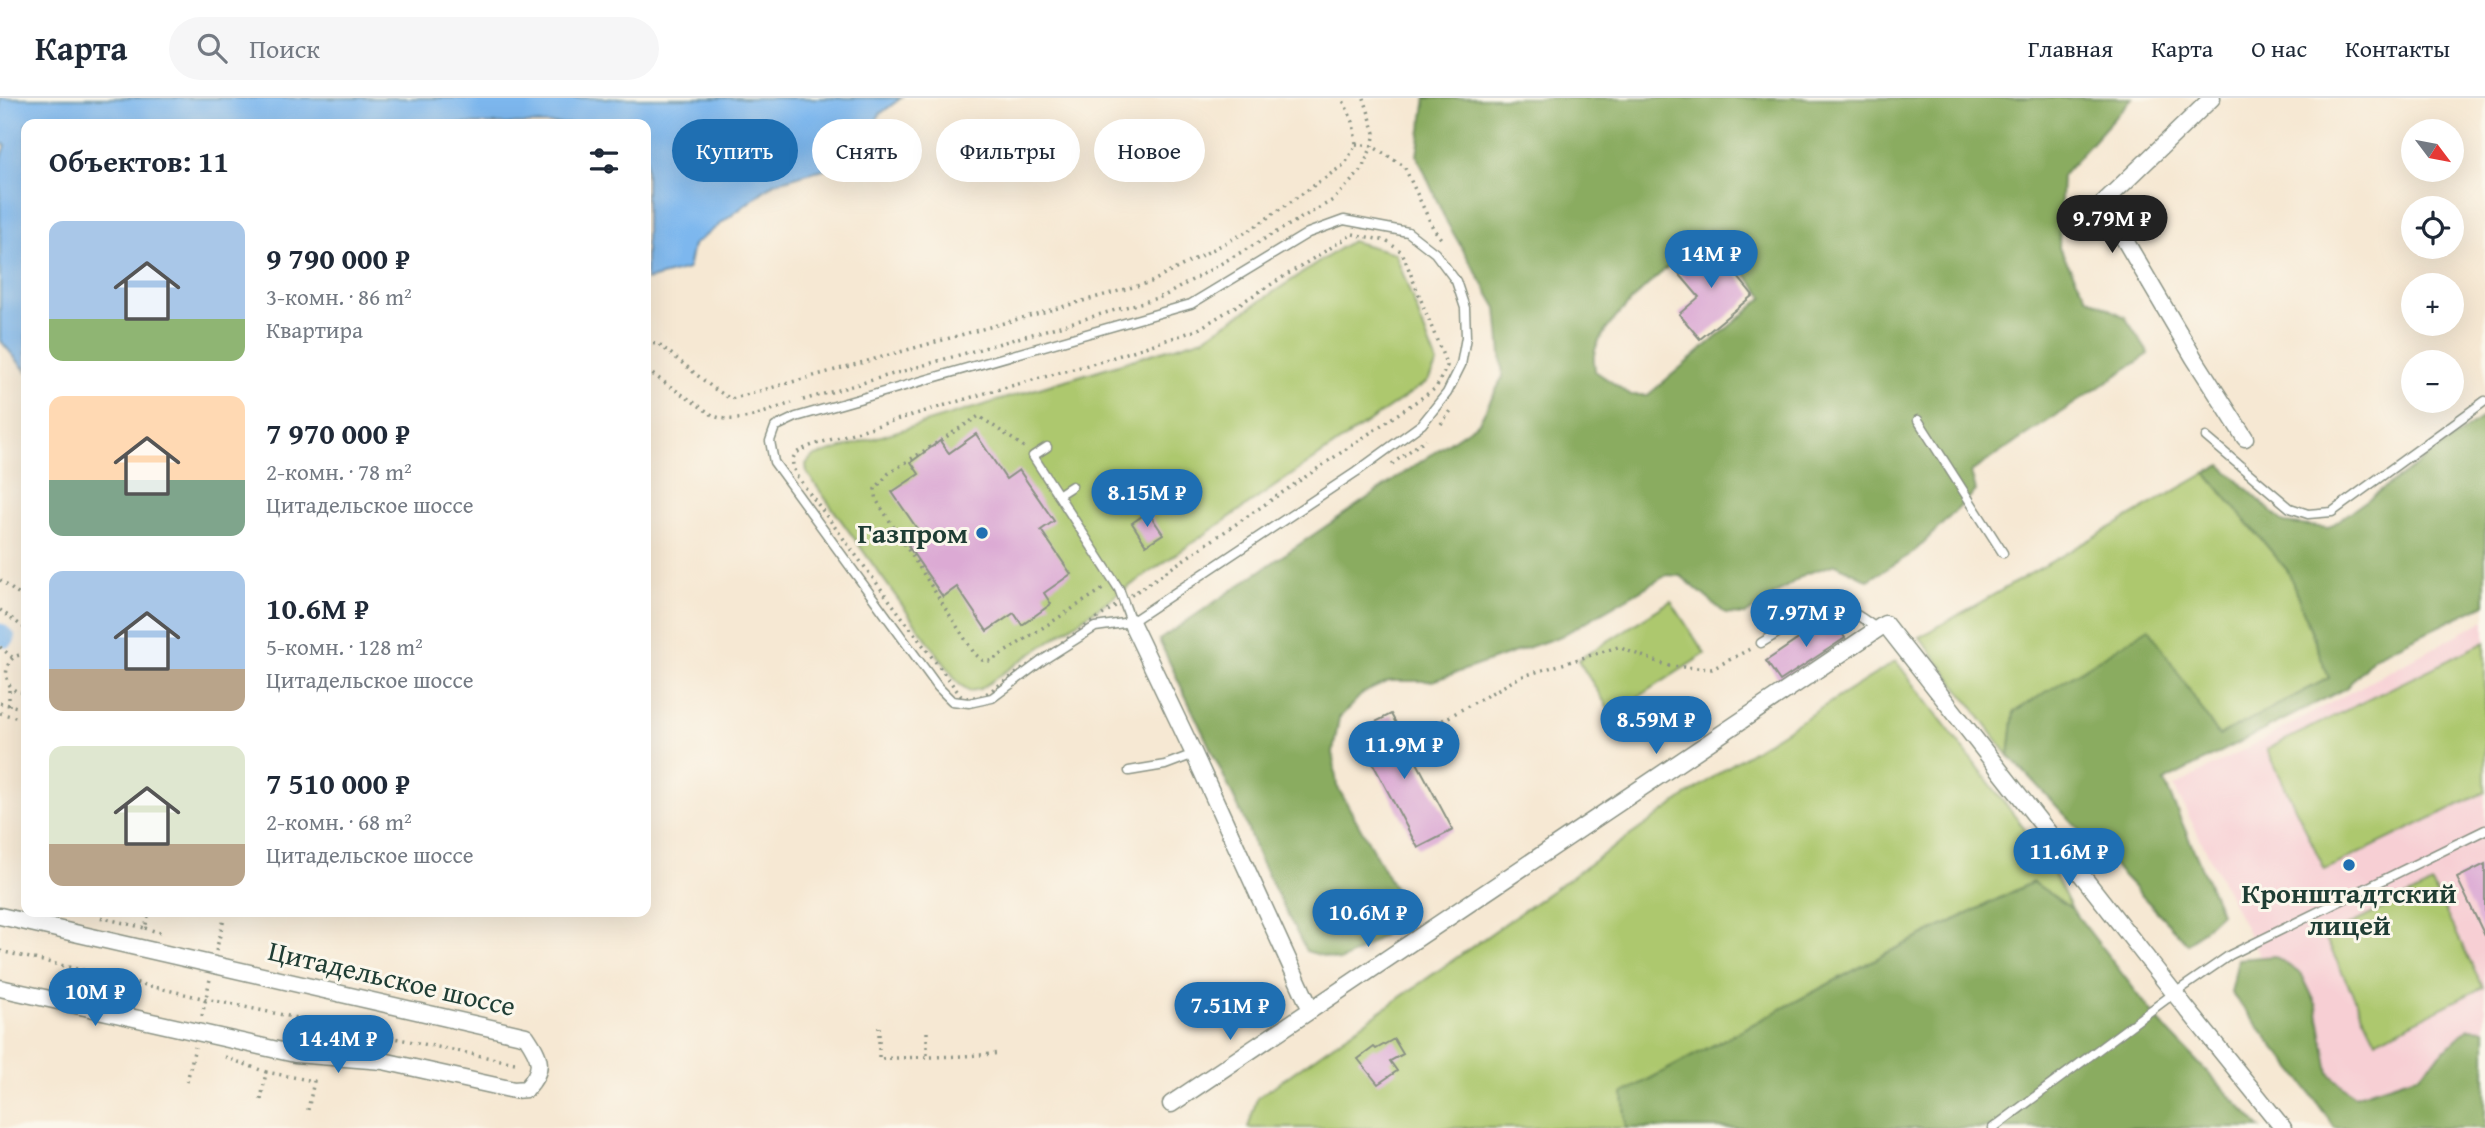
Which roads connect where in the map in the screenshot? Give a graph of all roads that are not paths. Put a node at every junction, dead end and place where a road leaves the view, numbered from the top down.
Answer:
1 (2212, 98) edge
2 (2485, 401) edge
3 (1917, 420) dead end
4 (2206, 437) dead end
5 (2245, 438) dead end
6 (1047, 447) dead end
7 (1072, 486) dead end
8 (1058, 495) junction
9 (2003, 553) dead end
10 (1131, 622) junction
11 (1881, 626) junction
12 (1761, 643) road end
13 (1194, 754) junction
14 (1129, 771) dead end
15 (2485, 830) edge
16 (0, 916) edge
17 (0, 988) edge
18 (2175, 994) junction
19 (1311, 1010) junction
20 (1171, 1104) dead end
21 (1993, 1128) edge
22 (2283, 1128) edge

1 - 5 street
2 - 4 lane
3 - 9 lane
6 - 8 lane
7 - 8 lane
8 - 10 lane
10 - 10 lane
10 - 13 street
11 - 12 lane
11 - 18 street
11 - 19 street
13 - 14 lane
13 - 19 street
15 - 18 lane
16 - 17 street, Цитадельское шоссе
18 - 21 lane
18 - 22 street
19 - 20 street

